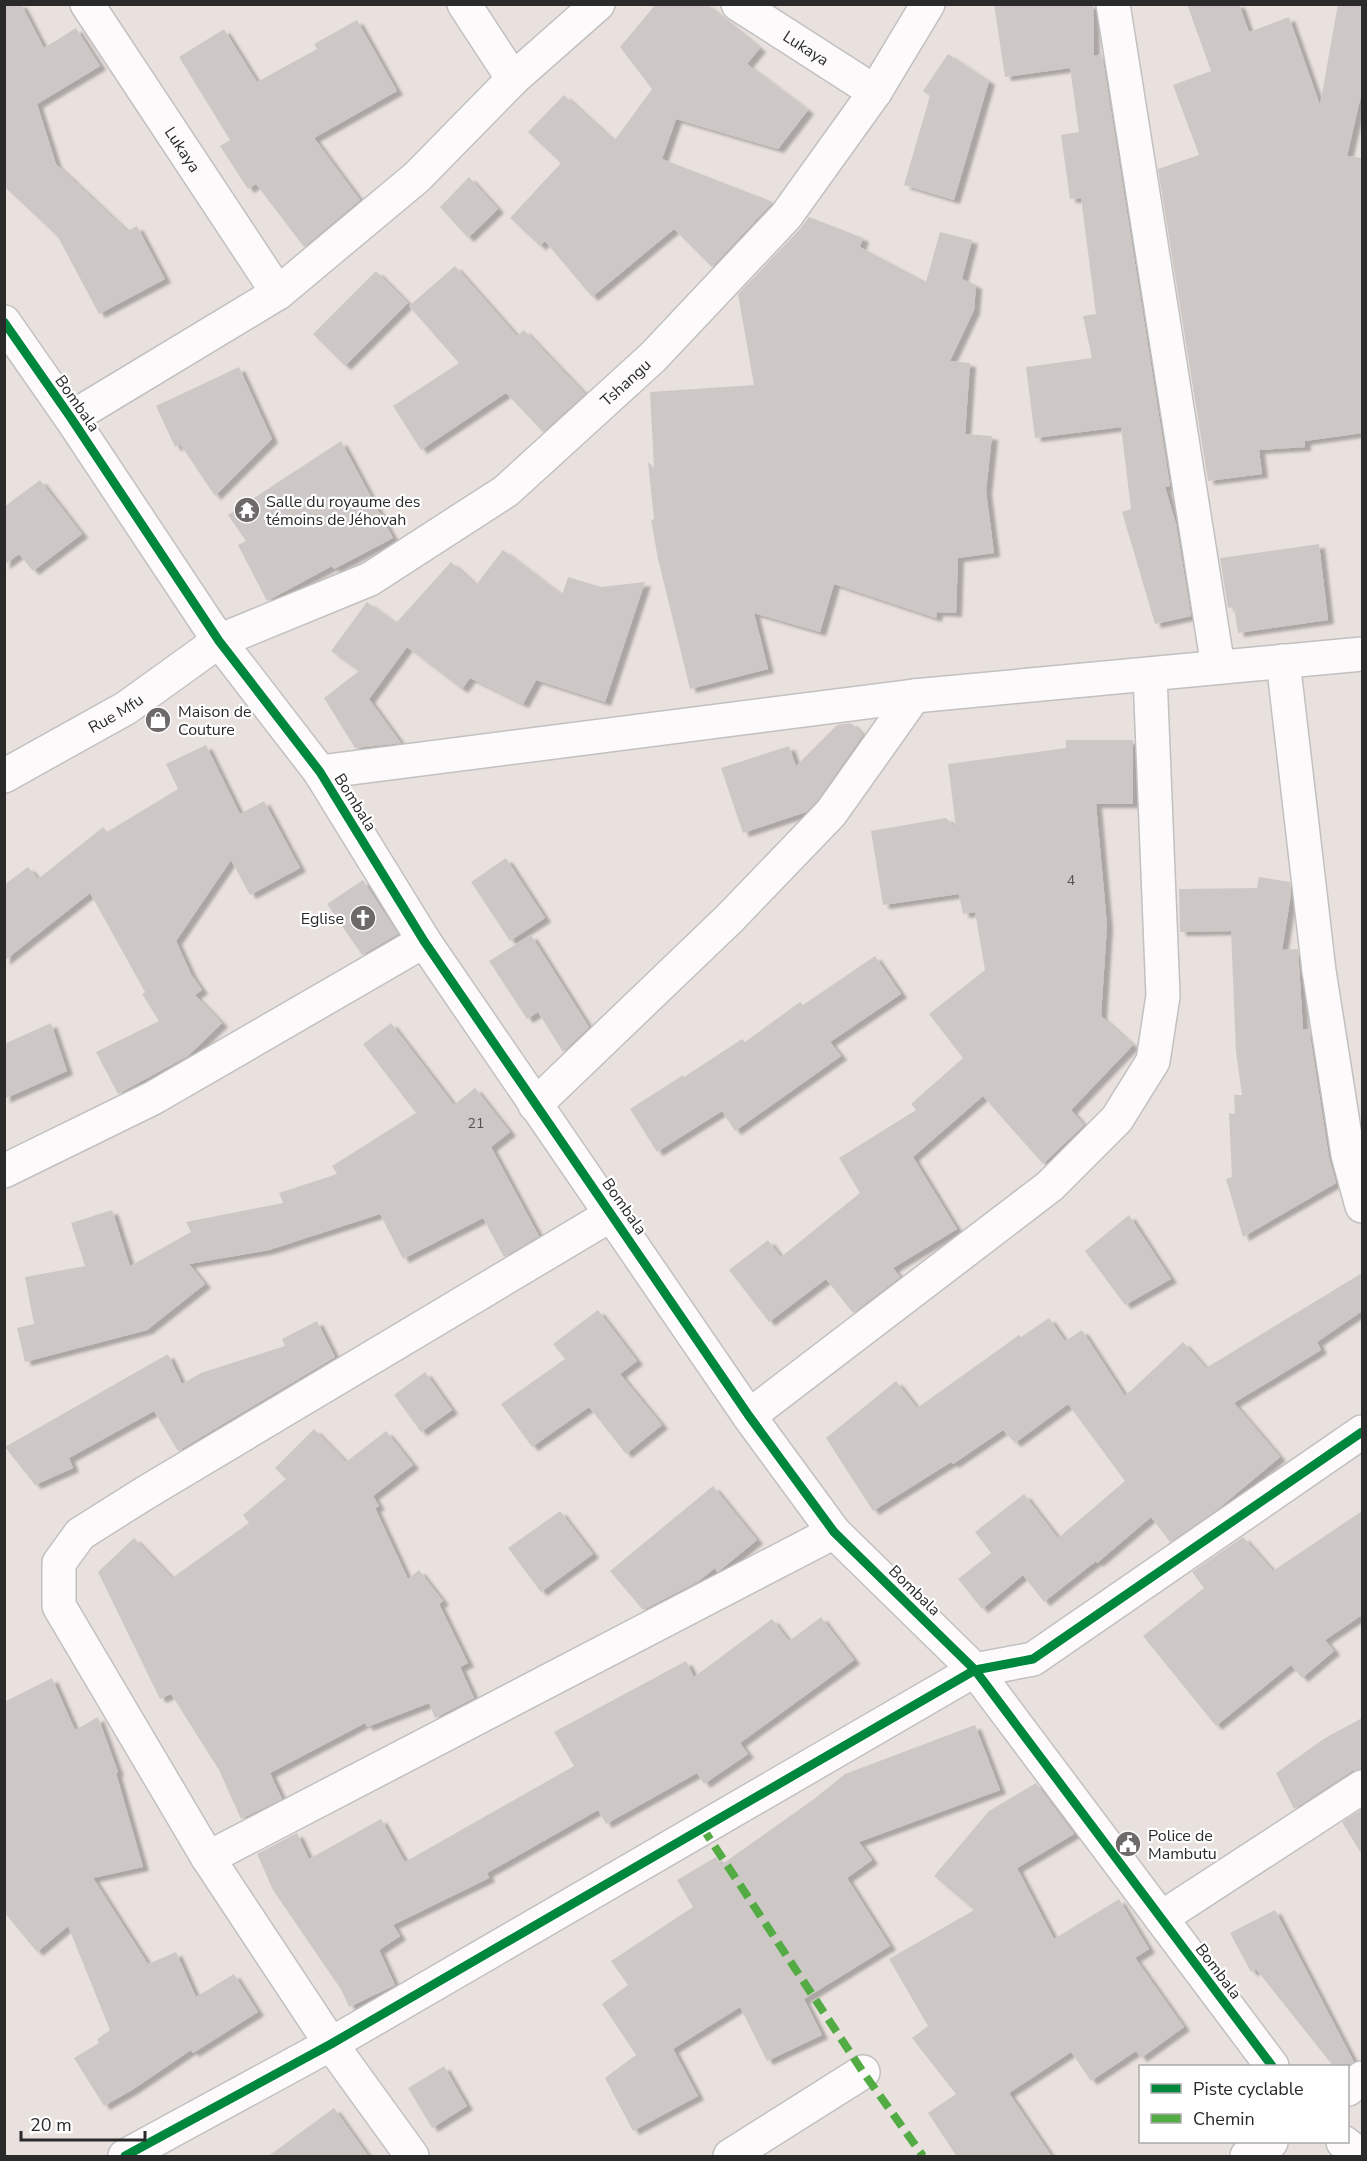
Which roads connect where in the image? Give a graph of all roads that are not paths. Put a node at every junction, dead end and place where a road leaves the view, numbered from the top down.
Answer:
1 (87, 4) edge
2 (464, 4) edge
3 (598, 4) edge
4 (738, 4) edge
5 (928, 4) edge
6 (1113, 4) edge
7 (513, 79) junction
8 (875, 92) junction
9 (278, 293) junction
10 (8, 335) edge
11 (71, 418) junction
12 (219, 641) junction
13 (1362, 654) edge
14 (1282, 661) junction
15 (1218, 667) junction
16 (1150, 675) junction
17 (914, 696) junction
18 (320, 772) junction
19 (4, 776) edge
20 (424, 941) junction
21 (535, 1105) junction
22 (4, 1171) edge
23 (1362, 1206) edge
24 (612, 1214) junction
25 (749, 1416) junction
26 (1362, 1432) edge
27 (834, 1533) junction
28 (975, 1670) junction
29 (1362, 1787) edge
30 (208, 1858) junction
31 (1161, 1918) junction
32 (331, 2044) junction
33 (1271, 2065) edge
34 (863, 2072) dead end
35 (1362, 2078) edge
36 (1349, 2088) edge
37 (1269, 2143) edge
38 (1344, 2143) edge
39 (1362, 2156) edge
40 (125, 2157) edge
41 (412, 2157) edge
42 (730, 2157) edge
43 (1247, 2157) edge

1 - 9 street, Lukaya
2 - 7 street
3 - 7 street
4 - 8 street, Lukaya
5 - 8 street, Tshangu
6 - 15 street
7 - 9 street
8 - 12 street, Tshangu
9 - 11 street
10 - 11 street, Bombala
11 - 12 street, Bombala
12 - 18 street, Bombala
12 - 19 street, Rue Mfu
13 - 14 street
14 - 15 street
14 - 23 street
15 - 16 street
16 - 17 street
16 - 25 street
17 - 18 street
17 - 21 street
18 - 20 street, Bombala
20 - 21 street, Bombala
20 - 22 street
21 - 24 street, Bombala
24 - 25 street, Bombala
24 - 30 street
25 - 27 street, Bombala
26 - 28 street
27 - 28 street, Bombala
27 - 30 street
28 - 31 street, Bombala
28 - 32 street
29 - 31 street
30 - 32 street
31 - 33 street, Bombala
32 - 40 street
32 - 41 street
34 - 42 street
35 - 36 street
37 - 43 street
38 - 39 street

